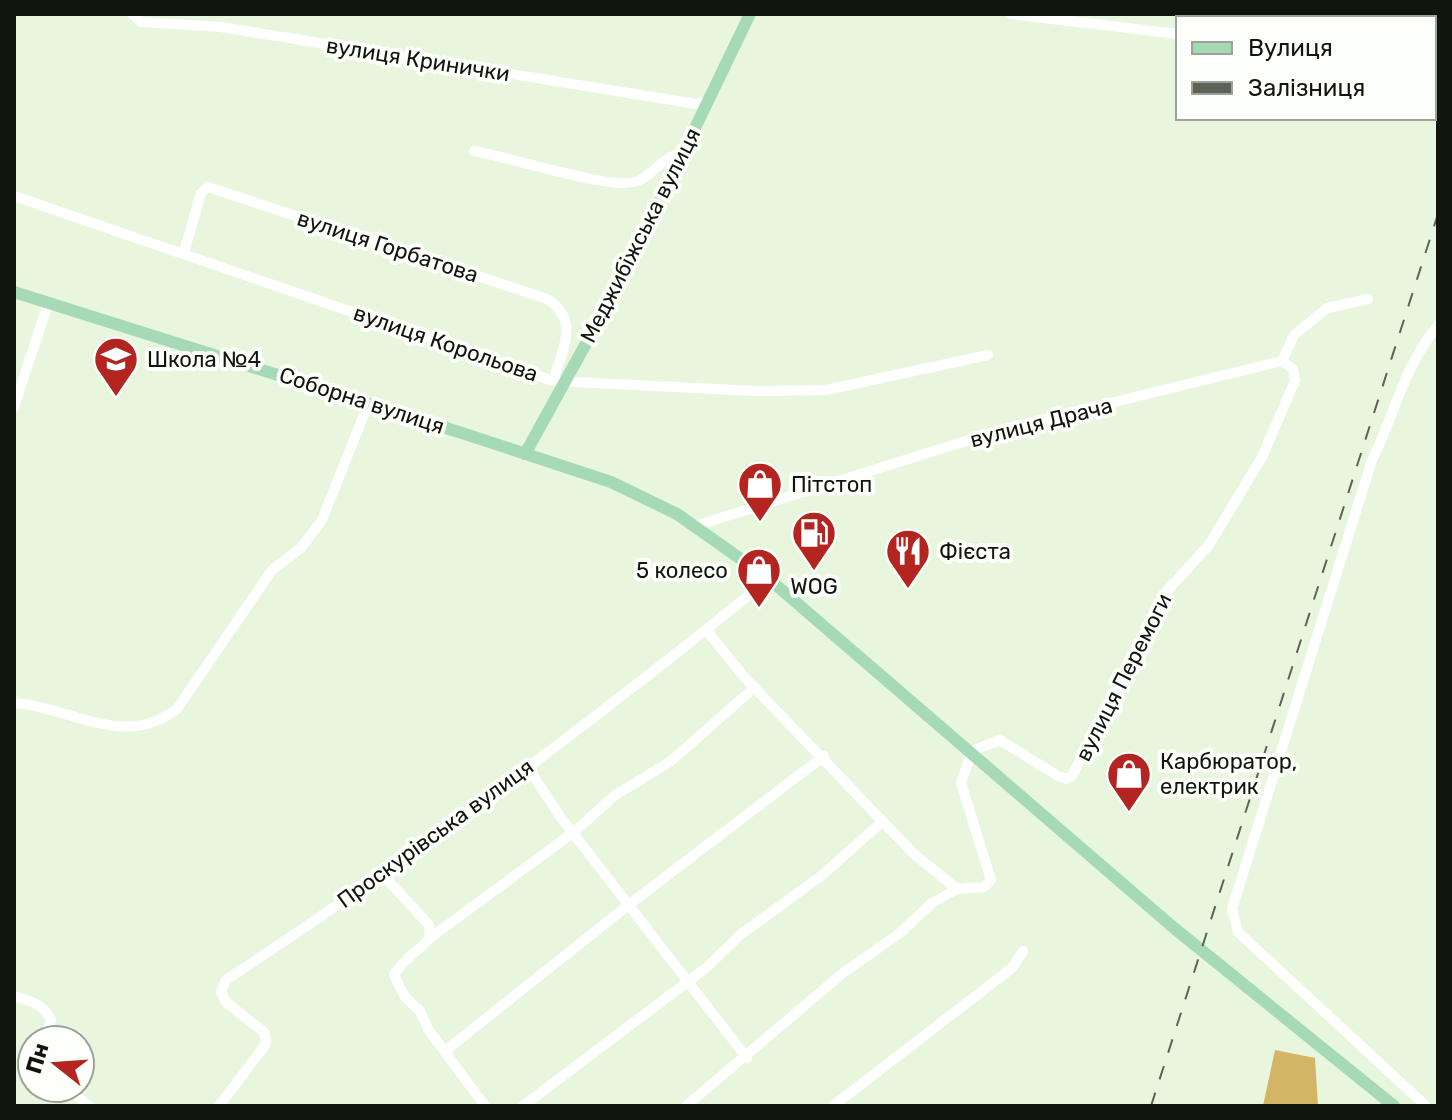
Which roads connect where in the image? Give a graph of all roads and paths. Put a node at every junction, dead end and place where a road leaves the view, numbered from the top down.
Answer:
1 (132, 14) edge
2 (750, 14) edge
3 (1011, 14) edge
4 (1176, 34) edge
5 (708, 102) junction
6 (474, 151) dead end
7 (681, 153) junction
8 (14, 196) edge
9 (184, 252) junction
10 (14, 292) edge
11 (1368, 299) dead end
12 (48, 304) junction
13 (1438, 325) edge
14 (988, 355) dead end
15 (1282, 361) junction
16 (559, 381) junction
17 (369, 402) junction
18 (14, 407) edge
19 (525, 454) junction
20 (695, 526) junction
21 (769, 579) junction
22 (706, 630) junction
23 (755, 687) junction
24 (14, 703) edge
25 (972, 751) junction
26 (824, 756) junction
27 (527, 766) junction
28 (883, 821) junction
29 (574, 832) junction
30 (382, 874) junction
31 (957, 889) junction
32 (631, 903) junction
33 (430, 938) junction
34 (1023, 951) dead end
35 (688, 978) junction
36 (14, 996) edge
37 (50, 1024) edge
38 (445, 1051) junction
39 (747, 1058) junction
40 (219, 1106) edge
41 (485, 1106) edge
42 (523, 1106) edge
43 (686, 1106) edge
44 (833, 1106) edge
45 (1394, 1106) edge
46 (1426, 1106) edge

1 - 5 street, вулиця Кринички
2 - 5 main road, Меджибіжська вулиця
3 - 4 street
5 - 7 main road, Меджибіжська вулиця
6 - 7 street
7 - 16 main road, Меджибіжська вулиця
8 - 9 street, вулиця Корольова
9 - 16 street, вулиця Корольова
9 - 16 street, вулиця Горбатова
10 - 12 main road, Соборна вулиця
11 - 15 street
12 - 17 main road, Соборна вулиця
12 - 18 street
13 - 46 street
14 - 16 street, вулиця Корольова
15 - 20 street, вулиця Драча
15 - 25 street, вулиця Перемоги
16 - 19 main road, Меджибіжська вулиця
17 - 19 main road, Соборна вулиця
17 - 24 street
19 - 20 main road, Соборна вулиця
20 - 21 main road, Соборна вулиця
21 - 22 street, Проскурівська вулиця
21 - 25 main road, Соборна вулиця
22 - 23 street
22 - 27 street, Проскурівська вулиця
23 - 26 street
23 - 29 street
25 - 31 street
25 - 45 main road, Соборна вулиця
26 - 28 street
26 - 32 street
27 - 29 street
27 - 30 street, Проскурівська вулиця
28 - 31 street
28 - 35 street
29 - 32 street
29 - 33 street
30 - 33 street
30 - 40 street, Проскурівська вулиця
31 - 39 street
32 - 35 street
32 - 38 street
33 - 38 street
34 - 44 street
35 - 39 street
35 - 42 street
36 - 37 street
38 - 41 street
39 - 43 street

